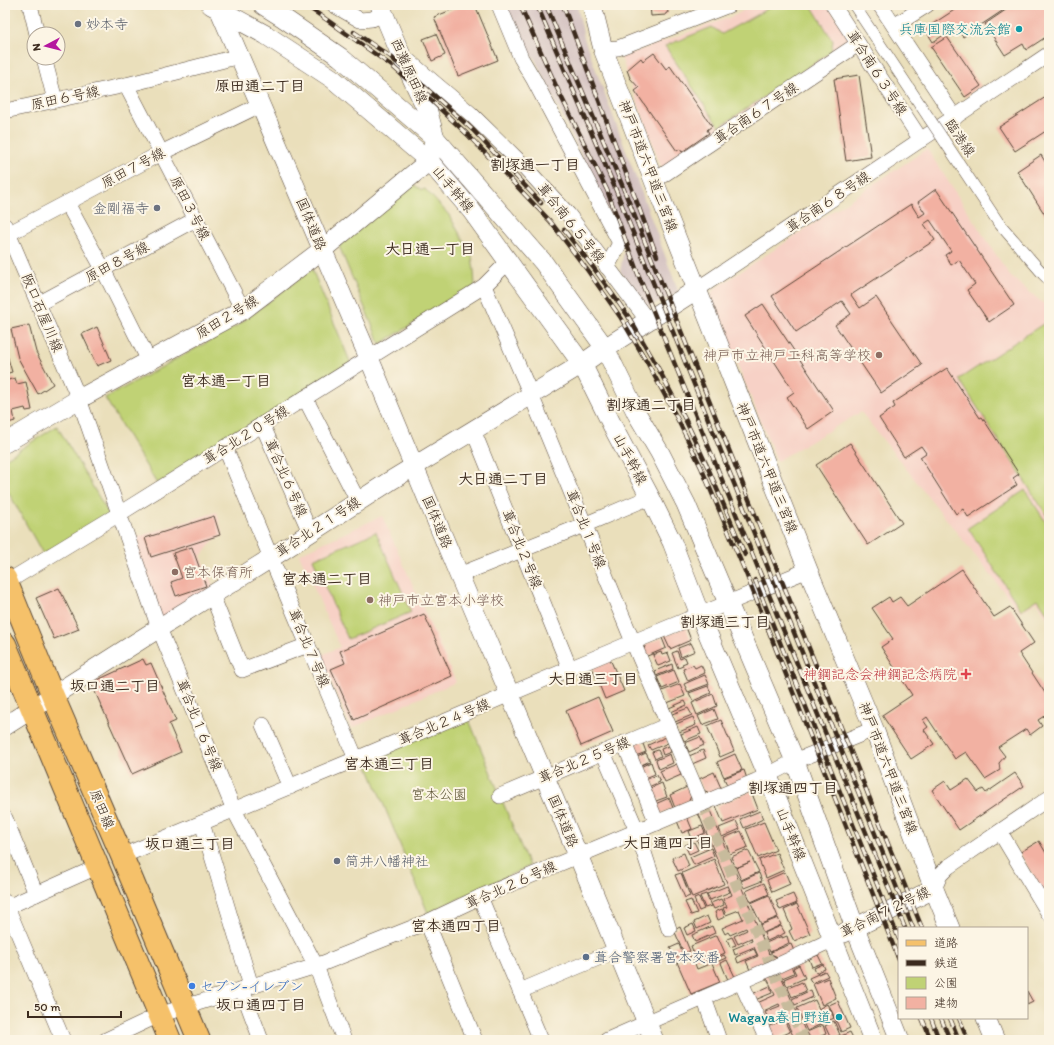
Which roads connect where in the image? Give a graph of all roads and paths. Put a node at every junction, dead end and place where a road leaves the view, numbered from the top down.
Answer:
1 (30, 5) edge
2 (263, 5) edge
3 (334, 5) edge
4 (499, 5) edge
5 (592, 5) edge
6 (729, 5) edge
7 (833, 5) edge
8 (854, 5) edge
9 (880, 5) edge
10 (926, 5) edge
11 (217, 7) edge
12 (382, 10) edge
13 (35, 26) edge
14 (894, 26) junction
15 (858, 44) junction
16 (603, 49) junction
17 (1049, 54) edge
18 (401, 55) junction
19 (240, 56) junction
20 (46, 66) edge
21 (126, 85) junction
22 (55, 100) junction
23 (260, 106) junction
24 (5, 111) edge
25 (955, 118) junction
26 (435, 138) junction
27 (921, 140) junction
28 (161, 153) junction
29 (429, 161) junction
30 (654, 181) junction
31 (67, 203) junction
32 (196, 219) junction
33 (7, 230) edge
34 (322, 250) junction
35 (508, 262) junction
36 (607, 267) junction
37 (103, 269) junction
38 (1049, 280) edge
39 (484, 286) junction
40 (696, 290) junction
41 (38, 304) junction
42 (243, 310) junction
43 (648, 321) junction
44 (605, 348) junction
45 (369, 358) junction
46 (149, 361) junction
47 (582, 364) junction
48 (531, 395) junction
49 (305, 398) junction
50 (79, 399) junction
51 (262, 424) junction
52 (473, 430) junction
53 (5, 443) edge
54 (225, 447) junction
55 (413, 466) junction
56 (650, 497) junction
57 (358, 501) junction
58 (119, 514) junction
59 (584, 525) junction
60 (310, 532) junction
61 (522, 550) junction
62 (271, 558) junction
63 (808, 570) junction
64 (459, 575) junction
65 (6, 580) edge
66 (212, 595) junction
67 (728, 603) junction
68 (700, 615) junction
69 (159, 628) junction
70 (633, 642) junction
71 (5, 644) edge
72 (308, 645) junction
73 (570, 669) junction
74 (509, 694) junction
75 (53, 696) junction
76 (32, 709) junction
77 (263, 725) dead end
78 (668, 725) junction
79 (5, 726) edge
80 (874, 729) junction
81 (624, 743) junction
82 (603, 752) junction
83 (356, 759) junction
84 (795, 761) junction
85 (544, 776) junction
86 (768, 776) junction
87 (290, 787) junction
88 (500, 796) dead end
89 (1049, 798) edge
90 (702, 804) junction
91 (234, 810) junction
92 (5, 818) edge
93 (202, 823) junction
94 (657, 823) junction
95 (637, 831) junction
96 (1000, 832) junction
97 (578, 855) junction
98 (122, 856) junction
99 (97, 867) junction
100 (934, 890) junction
101 (36, 894) junction
102 (480, 897) junction
103 (6, 906) edge
104 (1049, 914) edge
105 (427, 922) junction
106 (950, 927) edge
107 (669, 928) dead end
108 (855, 928) junction
109 (833, 938) junction
110 (617, 950) junction
111 (316, 966) junction
112 (741, 982) junction
113 (246, 988) junction
114 (520, 991) junction
115 (704, 998) junction
116 (185, 1007) junction
117 (159, 1015) junction
118 (986, 1019) edge
119 (651, 1032) edge
120 (115, 1038) edge
121 (63, 1040) edge
122 (170, 1040) edge
123 (199, 1040) edge
124 (261, 1040) edge
125 (344, 1040) edge
126 (474, 1040) edge
127 (541, 1040) edge
128 (606, 1040) edge
129 (719, 1040) edge
130 (767, 1040) edge
131 (873, 1040) edge
132 (900, 1040) edge
133 (995, 1040) edge

1 - 13 street
2 - 26 street, 山手幹線
3 - 12 street
4 - 36 street
5 - 16 street, 神戸市道六甲道三宮線
6 - 16 street
7 - 15 street, 葺合南６３号線
8 - 38 street, 臨港線, bridge
9 - 14 street
10 - 14 street
11 - 19 street, 国体道路
11 - 29 street, 山手幹線
12 - 18 street, 西灘原田線
14 - 25 street
15 - 27 street, 葺合南６３号線
15 - 30 street, 葺合南６７号線
16 - 30 street, 神戸市道六甲道三宮線
17 - 25 street, 葺合南６８号線
18 - 26 street, 西灘原田線
18 - 36 street, 葺合南６５号線
19 - 21 street, 原田６号線
19 - 23 street, 国体道路
20 - 22 street
21 - 22 street, 原田６号線
21 - 28 street, 原田３号線
22 - 24 street, 原田６号線
23 - 28 street, 原田７号線
23 - 34 street, 国体道路
25 - 27 street, 葺合南６８号線
26 - 29 street
26 - 44 street, 山手幹線
27 - 40 street, 葺合南６８号線
28 - 31 street, 原田７号線
28 - 32 street, 原田３号線
29 - 34 street, 原田２号線
29 - 35 street, 山手幹線
30 - 40 street, 神戸市道六甲道三宮線
31 - 33 street, 原田７号線
31 - 37 street
32 - 37 street, 原田８号線
32 - 42 street, 原田３号線
33 - 41 street, 阪口石屋川線
34 - 42 street, 原田２号線
34 - 45 street, 国体道路
35 - 39 street
35 - 47 street, 山手幹線
36 - 43 street, 葺合南６５号線
37 - 41 street, 原田８号線
37 - 46 street
39 - 45 street, 葺合北２０号線
39 - 48 street, 葺合北１号線
40 - 43 street, 葺合南６８号線
40 - 63 street, 神戸市道六甲道三宮線
41 - 50 street, 阪口石屋川線
42 - 46 street, 原田２号線
43 - 44 street, 葺合南６８号線
44 - 47 street, 葺合北２１号線
44 - 67 street, 山手幹線
45 - 49 street, 葺合北２０号線
45 - 55 street, 国体道路
46 - 50 street, 原田２号線
47 - 48 street, 葺合北２１号線
47 - 56 street, 山手幹線
48 - 52 street, 葺合北２１号線
48 - 59 street, 葺合北１号線
49 - 51 street, 葺合北２０号線
49 - 57 street
50 - 53 street, 原田２号線
50 - 58 street, 葺合北１６号線
51 - 54 street, 葺合北２０号線
51 - 60 street, 葺合北６号線
52 - 55 street, 葺合北２１号線
52 - 61 street, 葺合北２号線
54 - 58 street, 葺合北２０号線
54 - 62 street, 葺合北７号線
55 - 57 street, 葺合北２１号線
55 - 64 street, 国体道路
56 - 59 street
56 - 68 street, 山手幹線
57 - 60 street, 葺合北２１号線
58 - 65 street, 葺合北２０号線
58 - 69 street, 葺合北１６号線
59 - 61 street
59 - 70 street, 葺合北１号線
60 - 62 street, 葺合北２１号線
61 - 64 street
61 - 73 street, 葺合北２号線
62 - 66 street, 葺合北２１号線
62 - 72 street, 葺合北７号線
63 - 67 street, 葺合北２４号線
63 - 80 street, 神戸市道六甲道三宮線
64 - 74 street, 国体道路
65 - 75 main road, 原田線
66 - 69 street, 葺合北２１号線
66 - 72 street
67 - 68 street, 葺合北２４号線
67 - 84 street, 山手幹線
68 - 70 street, 葺合北２４号線
68 - 86 street, 山手幹線
69 - 75 street, 葺合北２１号線
69 - 91 street, 葺合北１６号線
70 - 73 street, 葺合北２４号線
70 - 78 street, 葺合北１号線
71 - 76 main road, 原田線
72 - 83 street, 葺合北７号線
73 - 74 street, 葺合北２４号線
74 - 83 street, 葺合北２４号線
74 - 85 street, 国体道路
75 - 76 street, 葺合北２１号線
75 - 98 main road, 原田線
76 - 79 street, 葺合北２１号線
76 - 99 main road, 原田線
77 - 87 street
78 - 81 street, 葺合北２５号線
78 - 90 street, 葺合北１号線
80 - 84 street, 葺合北２６号線
80 - 100 street, 神戸市道六甲道三宮線
81 - 82 street, 葺合北２５号線
81 - 94 street
82 - 85 street, 葺合北２５号線
82 - 95 street
83 - 87 street, 葺合北２４号線
84 - 86 street, 葺合北２６号線
84 - 108 street, 山手幹線
85 - 88 street, 葺合北２５号線
85 - 97 street, 国体道路
86 - 90 street, 葺合北２６号線
86 - 109 street, 山手幹線
87 - 91 street, 葺合北２４号線
89 - 96 street, 葺合南７２号線
90 - 94 street, 葺合北２６号線
91 - 93 street, 葺合北２４号線
91 - 111 street, 葺合北１６号線
92 - 101 street
93 - 98 street, 葺合北２４号線
93 - 113 street
94 - 95 street, 葺合北２６号線
95 - 97 street, 葺合北２６号線
95 - 107 street
96 - 100 street, 葺合南７２号線
96 - 104 street
97 - 102 street, 葺合北２６号線
97 - 110 street, 国体道路
98 - 116 main road, 原田線
99 - 101 street
99 - 117 main road, 原田線
100 - 106 street, 神戸市道六甲道三宮線
100 - 108 street, 葺合南７２号線
101 - 103 street
102 - 105 street, 葺合北２６号線
102 - 114 street
103 - 121 street
105 - 111 street, 葺合北２６号線
105 - 126 street
108 - 109 street, 葺合南７２号線
108 - 132 street, 山手幹線
109 - 112 street
109 - 131 street, 山手幹線
110 - 114 street
110 - 119 street, 国体道路
111 - 113 street, 葺合北２６号線
111 - 125 street, 葺合北１６号線
112 - 115 street
112 - 130 street
113 - 116 street, 葺合北２６号線
113 - 124 street
114 - 127 street
115 - 119 street
115 - 129 street
116 - 117 street, 葺合北２６号線
116 - 123 main road, 原田線
117 - 120 street, 葺合北２６号線
117 - 122 main road, 原田線
118 - 133 street
119 - 128 street

